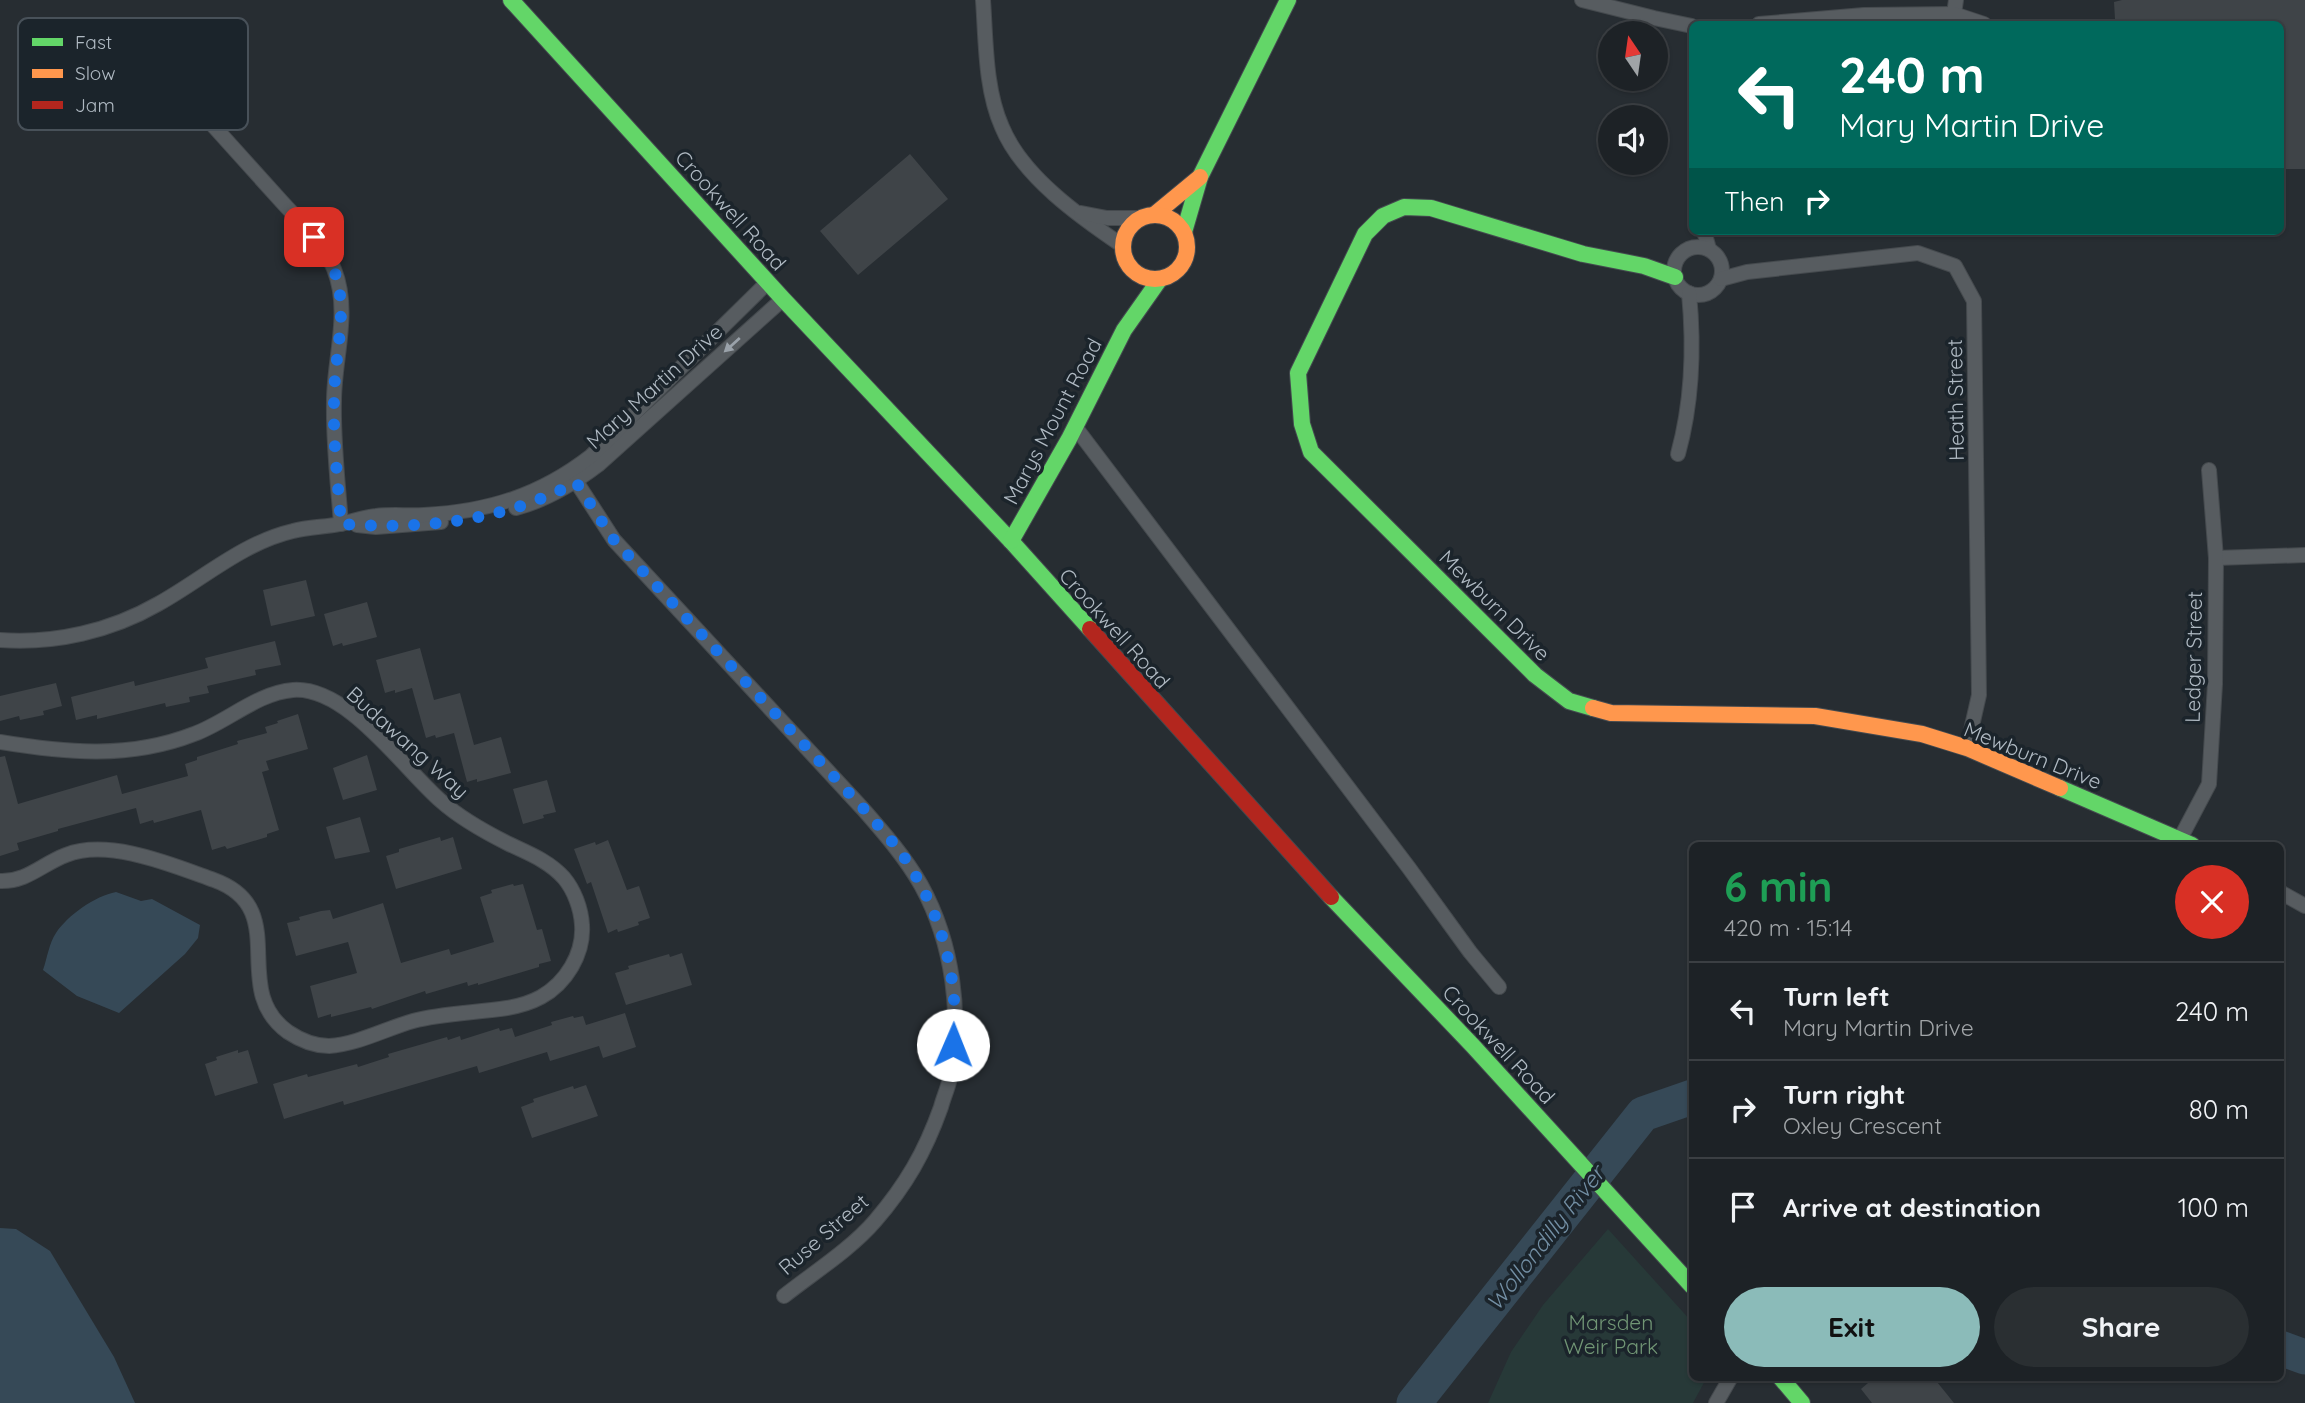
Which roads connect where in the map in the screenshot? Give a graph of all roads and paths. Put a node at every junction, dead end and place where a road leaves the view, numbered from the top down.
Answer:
1 (511, 0) edge
2 (984, 0) edge
3 (1288, 0) edge
4 (1582, 0) edge
5 (1955, 7) edge
6 (1798, 21) edge
7 (1979, 21) edge
8 (1689, 25) edge
9 (217, 130) edge
10 (1200, 177) junction
11 (1076, 212) junction
12 (1148, 217) junction
13 (1184, 232) junction
14 (1696, 235) edge
15 (1705, 235) edge
16 (1123, 246) junction
17 (1691, 248) junction
18 (1709, 249) junction
19 (1129, 266) junction
20 (1676, 269) junction
21 (1721, 272) junction
22 (1160, 279) junction
23 (768, 282) junction
24 (1689, 293) junction
25 (1706, 293) junction
26 (783, 299) junction
27 (1130, 320) junction
28 (1692, 321) junction
29 (1076, 428) junction
30 (1678, 454) dead end
31 (2209, 470) dead end
32 (573, 477) junction
33 (341, 524) junction
34 (1011, 541) junction
35 (2305, 555) edge
36 (2216, 558) junction
37 (0, 640) edge
38 (0, 742) edge
39 (1967, 748) junction
40 (2186, 842) edge
41 (0, 881) edge
42 (2284, 894) edge
43 (2305, 906) edge
44 (1499, 987) dead end
45 (1689, 1282) edge
46 (784, 1296) dead end
47 (1729, 1381) edge
48 (1783, 1381) edge
49 (1716, 1403) edge
50 (1802, 1403) edge

1 - 23 street, Crookwell Road
2 - 11 street
3 - 10 street
4 - 8 street
5 - 6 street
5 - 7 street
9 - 33 street
10 - 12 street
10 - 13 street
11 - 12 street
11 - 16 street
12 - 13 street
12 - 16 street
13 - 22 street
14 - 17 street
15 - 18 street
16 - 19 street
17 - 18 street
17 - 20 street
18 - 21 street
19 - 22 street
19 - 27 street, Marys Mount Road
20 - 24 street
20 - 39 street, Mewburn Drive
21 - 25 street
21 - 39 street, Heath Street
22 - 27 street, Marys Mount Road
23 - 26 street, Crookwell Road
23 - 32 street, Mary Martin Drive
24 - 25 street
24 - 28 street
25 - 28 street
26 -> 32 street, Mary Martin Drive
26 - 34 street, Crookwell Road
27 - 29 street, Marys Mount Road
28 - 30 street
29 - 34 street, Marys Mount Road
29 - 44 street
31 - 36 street, Ledger Street
32 - 33 street, Mary Martin Drive
32 - 46 street, Ruse Street
33 - 37 street, Mary Martin Drive
34 - 45 street, Crookwell Road
35 - 36 street
36 - 40 street, Ledger Street
38 - 41 street, Budawang Way
39 - 40 street, Mewburn Drive
42 - 43 street
47 - 49 street
48 - 50 street

